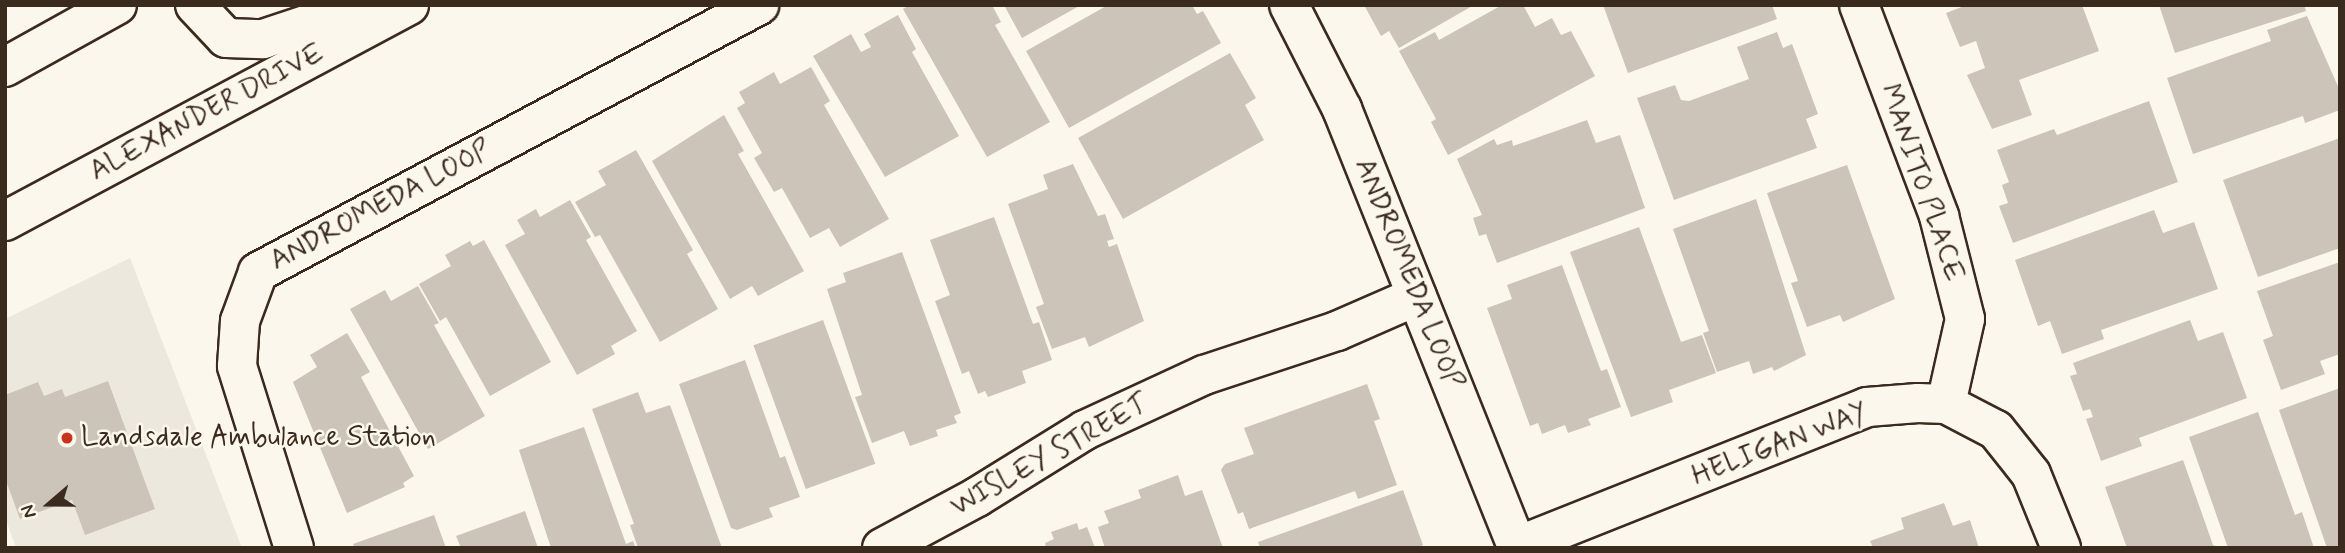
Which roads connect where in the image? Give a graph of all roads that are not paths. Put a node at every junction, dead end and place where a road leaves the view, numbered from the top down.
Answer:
1 (117, 5) edge
2 (195, 5) edge
3 (366, 5) edge
4 (409, 5) edge
5 (759, 5) edge
6 (1289, 5) edge
7 (1858, 5) edge
8 (5, 67) edge
9 (5, 220) edge
10 (1417, 296) junction
11 (1945, 404) junction
12 (1518, 547) edge
13 (294, 548) edge
14 (882, 548) edge
15 (2060, 548) edge

1 - 8 street
2 - 3 street
4 - 9 street, ALEXANDER DRIVE
5 - 13 street, ANDROMEDA LOOP
6 - 10 street, ANDROMEDA LOOP
7 - 11 street, MANITO PLACE
10 - 12 street, ANDROMEDA LOOP
10 - 14 street, WISLEY STREET
11 - 12 street, HELIGAN WAY
11 - 15 street, HELIGAN WAY

